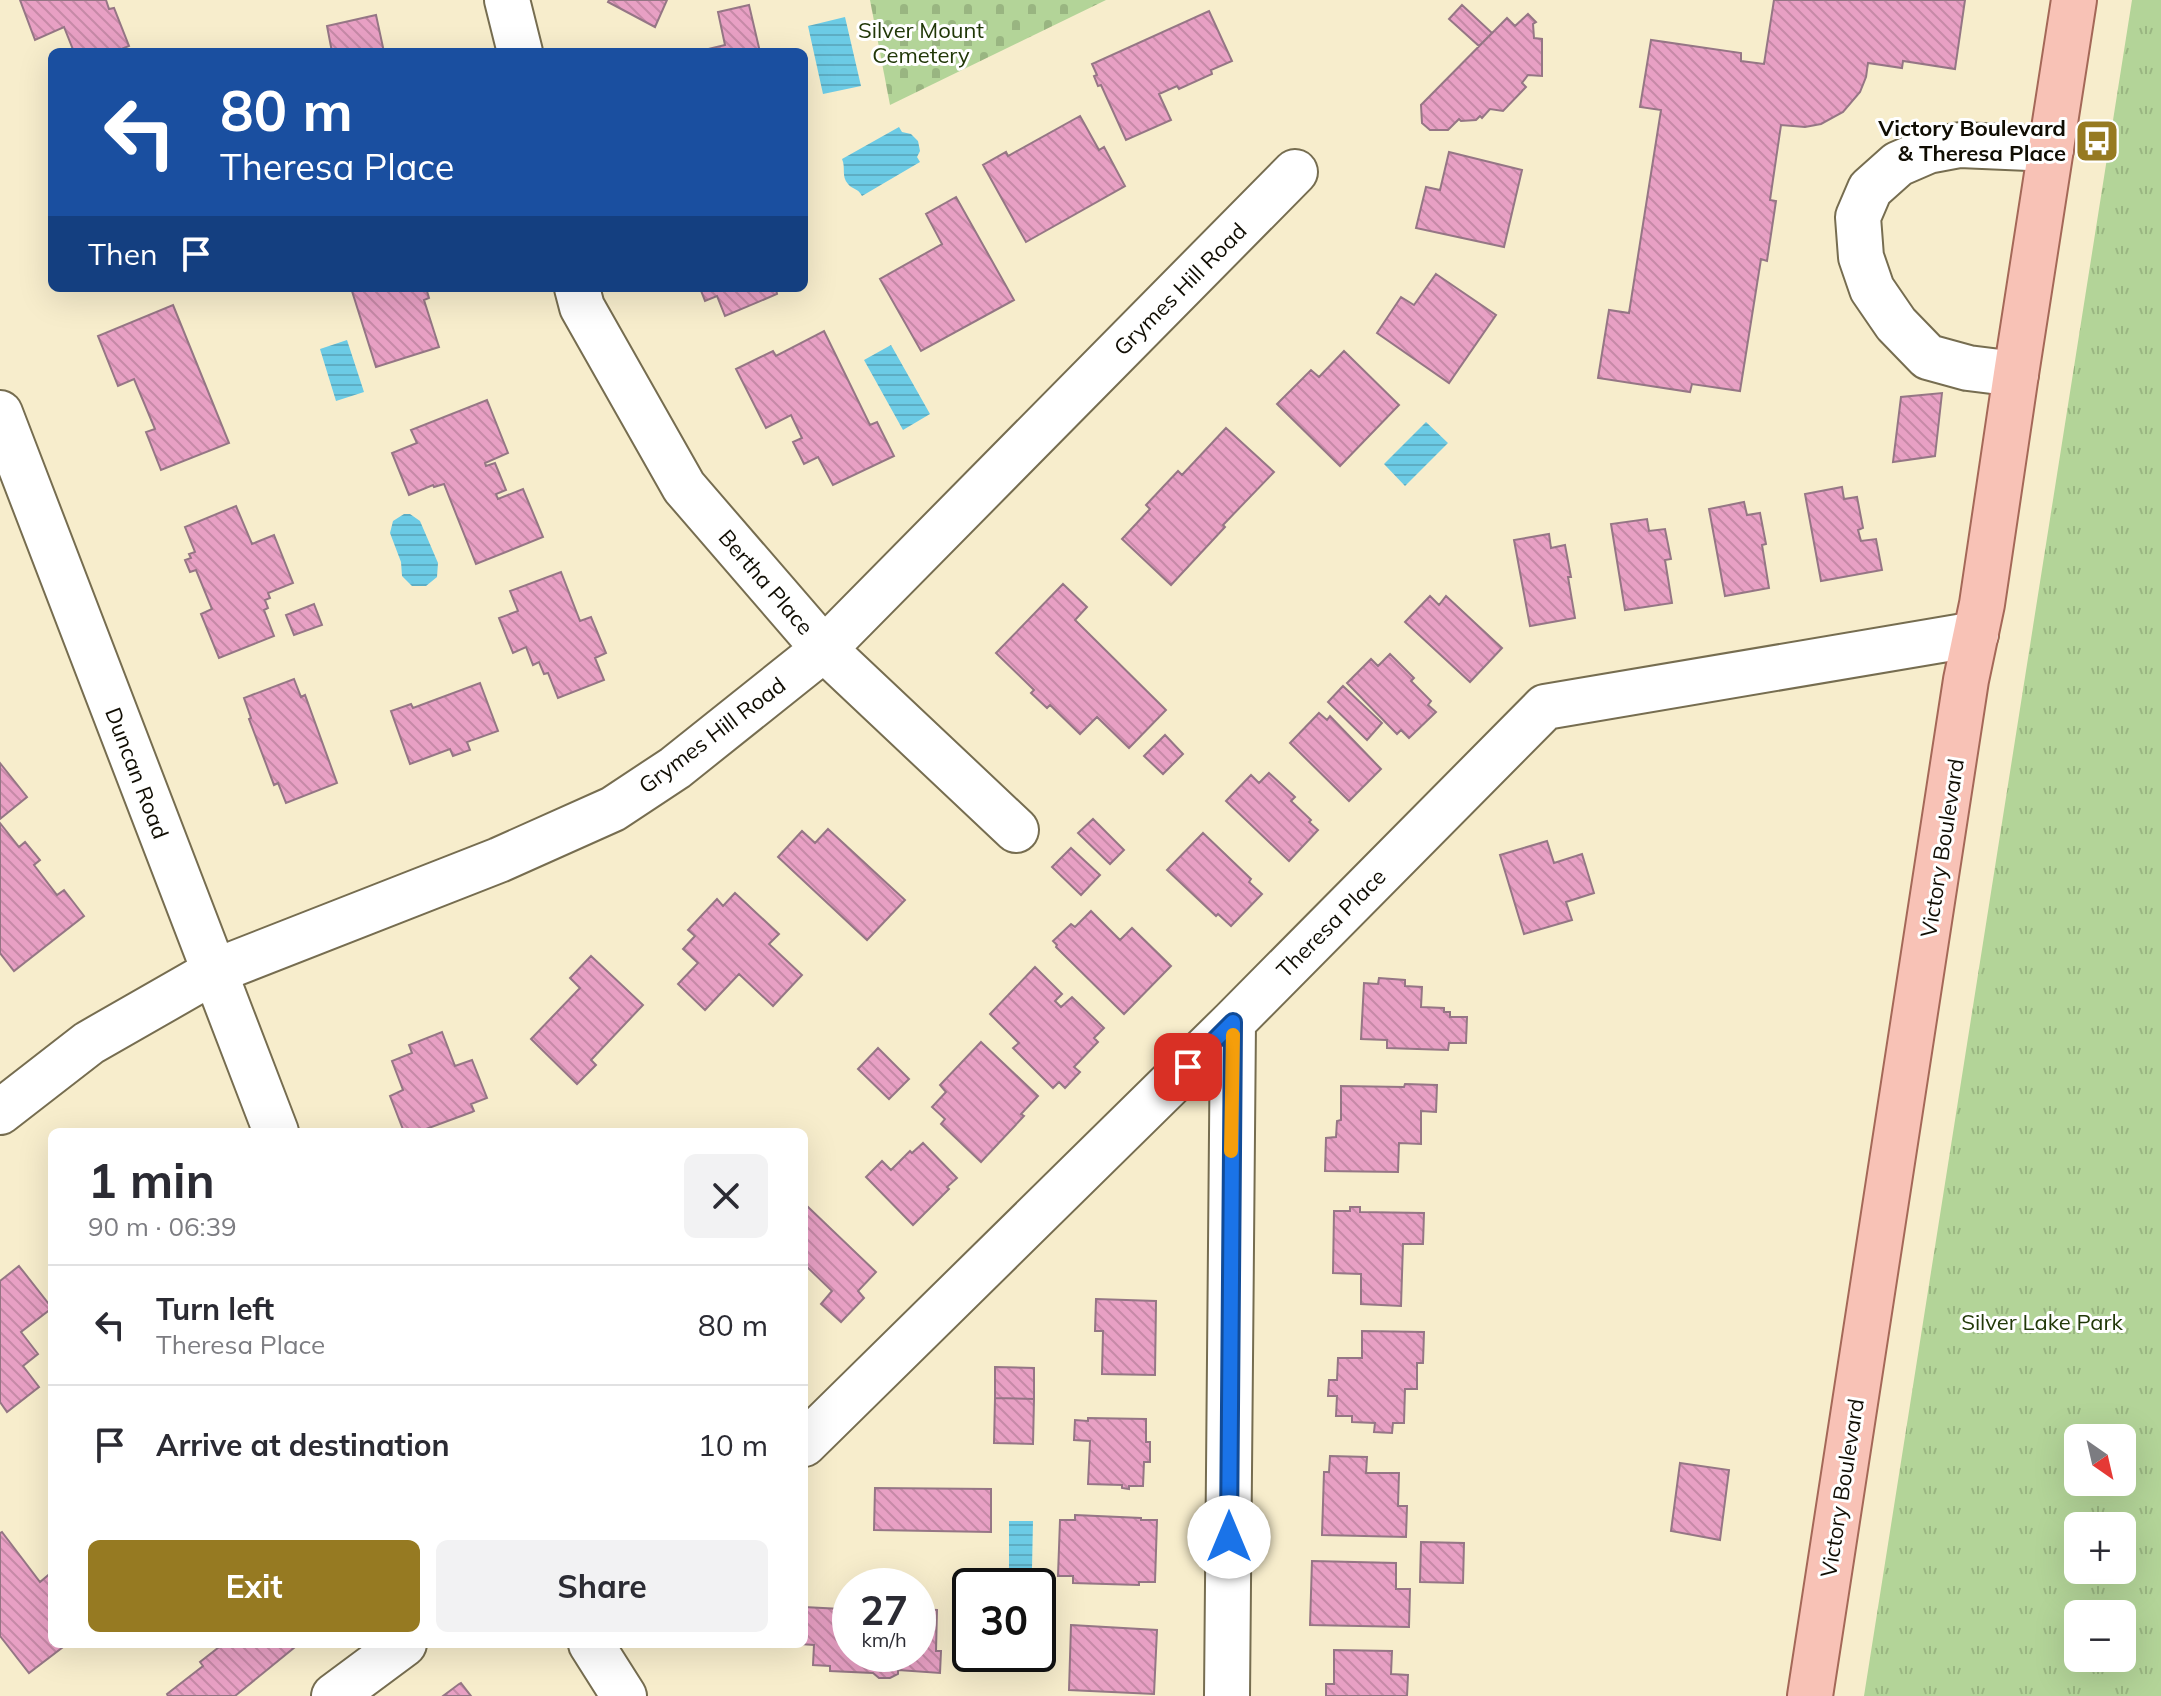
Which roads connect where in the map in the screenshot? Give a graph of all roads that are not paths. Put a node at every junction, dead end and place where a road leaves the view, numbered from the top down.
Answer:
1 (507, 0) edge
2 (2074, 0) edge
3 (519, 48) edge
4 (2051, 149) junction
5 (1295, 172) dead end
6 (578, 292) edge
7 (2016, 374) junction
8 (0, 413) edge
9 (1976, 634) junction
10 (824, 649) junction
11 (1016, 830) dead end
12 (213, 972) junction
13 (1233, 1022) junction
14 (0, 1112) edge
15 (274, 1128) edge
16 (808, 1440) edge
17 (399, 1648) edge
18 (597, 1648) edge
19 (334, 1696) edge
20 (624, 1696) edge
21 (1227, 1696) edge
22 (1810, 1696) edge

1 - 3 street
2 - 4 main road, Victory Boulevard
4 - 7 main road, Victory Boulevard
4 - 7 street
5 - 10 street, Grymes Hill Road
6 - 10 street, Bertha Place
7 - 9 main road, Victory Boulevard
8 - 12 street, Duncan Road
9 - 13 street, Theresa Place
9 - 22 main road, Victory Boulevard
10 - 11 street, Bertha Place
10 - 12 street, Grymes Hill Road
12 - 14 street, Grymes Hill Road
12 - 15 street, Duncan Road
13 - 16 street, Theresa Place
13 - 21 street
17 - 19 street
18 - 20 street

